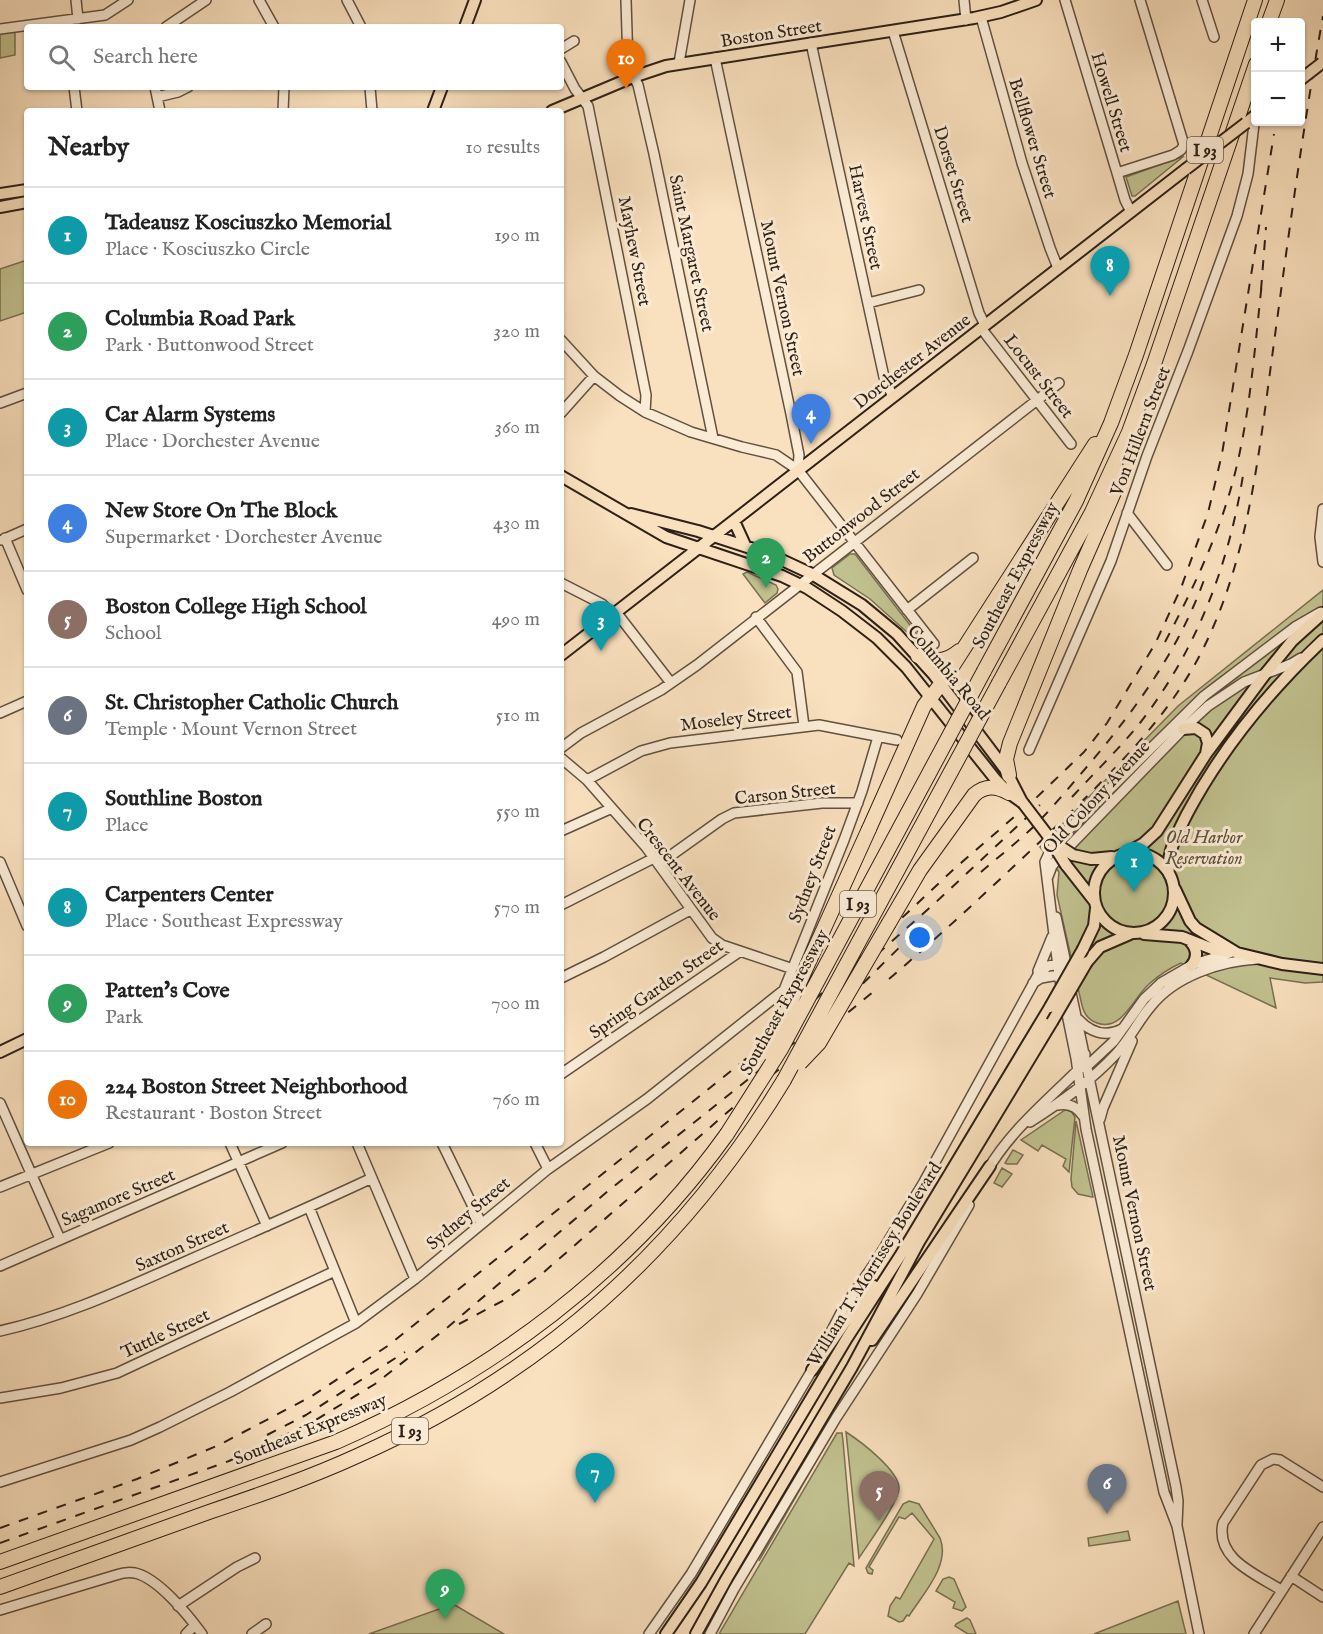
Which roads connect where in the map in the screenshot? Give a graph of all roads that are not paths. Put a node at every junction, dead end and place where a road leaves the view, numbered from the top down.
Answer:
1 (76, 0) edge
2 (128, 0) edge
3 (206, 0) edge
4 (259, 0) edge
5 (348, 0) edge
6 (475, 0) edge
7 (626, 0) edge
8 (690, 0) edge
9 (964, 0) edge
10 (1036, 0) edge
11 (1065, 0) edge
12 (1140, 0) edge
13 (1202, 0) edge
14 (1255, 0) edge
15 (1277, 0) edge
16 (981, 17) junction
17 (1270, 18) edge
18 (78, 19) junction
19 (966, 20) junction
20 (67, 24) edge
21 (170, 24) edge
22 (272, 24) edge
23 (360, 24) edge
24 (466, 24) edge
25 (24, 27) edge
26 (0, 29) edge
27 (893, 32) junction
28 (1214, 37) dead end
29 (574, 41) dead end
30 (812, 43) junction
31 (564, 48) edge
32 (715, 58) junction
33 (679, 63) junction
34 (1323, 63) edge
35 (564, 68) edge
36 (1253, 72) edge
37 (1305, 76) edge
38 (633, 77) junction
39 (74, 90) edge
40 (156, 90) edge
41 (181, 90) edge
42 (285, 90) edge
43 (370, 90) edge
44 (441, 90) edge
45 (157, 98) junction
46 (584, 98) junction
47 (77, 108) edge
48 (159, 108) edge
49 (283, 108) edge
50 (372, 108) edge
51 (434, 108) edge
52 (559, 108) edge
53 (1251, 119) edge
54 (1251, 126) edge
55 (1117, 173) junction
56 (24, 190) edge
57 (1, 191) edge
58 (24, 203) edge
59 (0, 207) edge
60 (1131, 212) junction
61 (1059, 268) junction
62 (919, 290) dead end
63 (868, 303) junction
64 (983, 326) junction
65 (564, 343) edge
66 (594, 376) junction
67 (1059, 382) dead end
68 (24, 394) edge
69 (892, 397) junction
70 (1, 400) edge
71 (1036, 400) junction
72 (564, 410) edge
73 (645, 412) junction
74 (1111, 423) junction
75 (713, 438) junction
76 (1071, 444) dead end
77 (1118, 458) junction
78 (798, 470) junction
79 (564, 478) edge
80 (1323, 509) edge
81 (625, 512) junction
82 (1127, 513) junction
83 (734, 521) junction
84 (24, 530) edge
85 (713, 537) junction
86 (2, 540) edge
87 (854, 541) junction
88 (745, 545) junction
89 (698, 548) junction
90 (973, 558) dead end
91 (1323, 562) edge
92 (1167, 565) dead end
93 (812, 574) junction
94 (24, 584) edge
95 (799, 584) junction
96 (564, 585) edge
97 (907, 610) junction
98 (1323, 612) edge
99 (614, 613) junction
100 (756, 617) junction
101 (967, 643) junction
102 (934, 644) dead end
103 (1319, 644) edge
104 (564, 653) edge
105 (918, 656) junction
106 (1266, 673) junction
107 (671, 683) junction
108 (941, 684) junction
109 (931, 696) junction
110 (24, 702) edge
111 (0, 712) edge
112 (804, 726) junction
113 (1183, 729) junction
114 (878, 737) junction
115 (897, 740) dead end
116 (564, 746) edge
117 (1029, 750) dead end
118 (1206, 754) junction
119 (564, 760) edge
120 (1009, 775) junction
121 (587, 780) junction
122 (1009, 793) junction
123 (858, 803) junction
124 (1023, 803) junction
125 (610, 808) junction
126 (564, 830) edge
127 (1050, 838) junction
128 (1122, 855) junction
129 (656, 861) junction
130 (0, 862) edge
131 (1170, 878) junction
132 (1047, 881) junction
133 (1095, 903) junction
134 (564, 904) edge
135 (1052, 908) junction
136 (690, 910) junction
137 (24, 919) edge
138 (1053, 932) junction
139 (1134, 933) junction
140 (1186, 938) junction
141 (740, 951) junction
142 (1237, 952) junction
143 (1260, 959) junction
144 (1062, 963) junction
145 (1191, 966) junction
146 (793, 969) junction
147 (1323, 969) edge
148 (1064, 974) junction
149 (564, 977) edge
150 (1033, 983) junction
151 (1144, 1015) junction
152 (1077, 1017) junction
153 (1125, 1025) junction
154 (24, 1040) edge
155 (0, 1052) edge
156 (1085, 1054) junction
157 (1088, 1065) junction
158 (1078, 1070) junction
159 (564, 1072) edge
160 (766, 1074) junction
161 (1090, 1078) junction
162 (784, 1080) junction
163 (1080, 1087) junction
164 (0, 1103) edge
165 (1054, 1106) junction
166 (1084, 1119) junction
167 (1018, 1130) junction
168 (1100, 1131) junction
169 (231, 1146) edge
170 (275, 1146) edge
171 (358, 1146) edge
172 (443, 1146) edge
173 (536, 1146) edge
174 (89, 1147) edge
175 (239, 1162) junction
176 (990, 1166) junction
177 (548, 1169) junction
178 (31, 1174) junction
179 (372, 1178) junction
180 (0, 1187) edge
181 (309, 1207) junction
182 (481, 1223) junction
183 (267, 1226) junction
184 (60, 1239) junction
185 (900, 1256) junction
186 (0, 1266) edge
187 (335, 1271) junction
188 (415, 1279) junction
189 (356, 1323) junction
190 (0, 1331) edge
191 (852, 1367) junction
192 (812, 1370) junction
193 (0, 1398) edge
194 (0, 1482) edge
195 (1323, 1487) edge
196 (1177, 1526) junction
197 (1323, 1527) edge
198 (255, 1558) dead end
199 (0, 1562) edge
200 (1291, 1576) junction
201 (0, 1587) edge
202 (1281, 1590) junction
203 (1323, 1597) edge
204 (178, 1606) junction
205 (0, 1611) edge
206 (266, 1624) dead end
207 (195, 1625) junction
208 (186, 1634) edge
209 (202, 1634) edge
210 (252, 1634) edge
211 (650, 1634) edge
212 (666, 1634) edge
213 (696, 1634) edge
214 (710, 1634) edge
215 (1199, 1634) edge
216 (1254, 1634) edge

1 - 18 street
2 - 18 street
3 - 21 street
4 - 22 street
5 - 23 street
6 - 24 main road
7 - 38 street, Saint Margaret Street
8 - 33 street
9 - 19 street
10 - 16 main road, Boston Street
11 - 55 street, Howell Street
12 - 55 street
13 - 28 street
14 - 74 highway, Southeast Expressway / I 93
15 - 17 highway
16 - 19 main road, Boston Street
16 - 61 street, Bellflower Street
18 - 20 street
19 - 27 main road, Boston Street
25 - 26 street
27 - 30 main road, Boston Street
27 - 64 street, Dorset Street
29 - 31 street
30 - 32 main road, Boston Street
30 - 63 street, Harvest Street
32 - 33 main road, Boston Street
32 - 78 street, Mount Vernon Street
33 - 38 main road, Boston Street
34 - 37 main road, bridge
35 - 46 street, Mayhew Street
36 - 77 highway, Southeast Expressway / I 93
38 - 46 main road, Boston Street
38 - 75 street, Saint Margaret Street
39 - 47 street
40 - 45 street
41 - 45 street
42 - 49 street
43 - 50 street
44 - 51 main road
45 - 48 street
46 - 52 main road, Boston Street
46 - 73 street, Mayhew Street
53 - 60 main road, Dorchester Avenue, bridge
54 - 82 street, Von Hillern Street
55 - 60 street, Howell Street
56 - 57 main road
58 - 59 main road
60 - 61 main road, Dorchester Avenue
61 - 64 main road, Dorchester Avenue
62 - 63 street
63 - 69 street, Harvest Street
64 - 69 main road, Dorchester Avenue
64 - 71 street, Locust Street
65 - 66 street
66 - 72 street
66 - 73 street
67 - 71 street, Buttonwood Street
68 - 70 street
69 - 78 main road, Dorchester Avenue
71 - 76 street, Locust Street
71 - 87 street, Buttonwood Street
73 - 75 street
74 - 101 highway
74 - 160 highway, Southeast Expressway / I 93, bridge
75 - 78 street
77 - 120 highway
77 - 162 highway, Southeast Expressway / I 93, bridge
78 - 83 main road, Dorchester Avenue
78 - 87 street
79 - 81 main road, Columbia Road
80 - 91 street
81 - 85 main road, Columbia Road
81 - 89 main road, Columbia Road
82 - 92 street
82 - 117 street, Von Hillern Street
83 - 85 main road, Dorchester Avenue
83 - 88 main road
84 - 86 street
85 - 88 main road, Columbia Road
85 - 89 main road, Dorchester Avenue
86 - 94 street
87 - 93 street, Buttonwood Street
87 - 97 street
88 - 93 main road, Columbia Road
89 - 95 main road, Columbia Road
89 - 99 main road, Dorchester Avenue
90 - 97 street
93 - 95 street, Buttonwood Street
93 - 105 main road, Columbia Road
95 - 100 street, Buttonwood Street
95 - 109 main road, Columbia Road
96 - 99 street
97 - 102 street
98 - 106 main road, Columbia Road
98 - 132 street, Old Colony Avenue
99 - 104 main road, Dorchester Avenue
99 - 107 street
100 - 107 street, Buttonwood Street
100 - 112 street
101 - 105 highway
101 - 108 highway
103 - 106 street, Old Colony Avenue
103 - 131 main road
105 - 108 main road, Columbia Road
106 - 113 street, Old Colony Avenue
106 - 118 main road, Columbia Road
107 - 116 street, Buttonwood Street
108 - 109 highway
108 - 120 main road, Columbia Road
109 - 122 main road, Columbia Road
109 - 160 highway, bridge
110 - 111 street
112 - 114 street, Moseley Street
112 - 121 street, Moseley Street
113 - 118 main road
113 - 132 street, Old Colony Avenue
114 - 115 street, Moseley Street
114 - 123 street, Sydney Street
118 - 128 main road, Columbia Road
119 - 121 street, Crescent Avenue
120 - 124 main road, Columbia Road
121 - 125 street, Crescent Avenue
122 - 124 main road, Columbia Road
122 - 162 highway, bridge
123 - 129 street, Carson Street
123 - 146 street, Sydney Street
124 - 127 main road, Columbia Road, bridge
125 - 126 street
125 - 129 street, Crescent Avenue
127 - 128 main road, Columbia Road, bridge
127 - 133 main road, Columbia Road, bridge
128 - 131 main road
128 - 133 main road
129 - 134 street, Carson Street
129 - 136 street, Crescent Avenue
130 - 137 street
131 - 139 main road
131 - 142 main road
132 - 135 street, Mount Vernon Street
133 - 139 main road
133 - 185 main road, William T. Morrissey Boulevard, bridge
135 - 138 street, Mount Vernon Street
135 - 144 street, Mount Vernon Street
136 - 141 street, Crescent Avenue
136 - 149 street
138 - 144 street, Mount Vernon Street
138 - 150 street
139 - 140 main road
139 - 191 main road, William T. Morrissey Boulevard, bridge
140 - 142 main road
140 - 145 main road
141 - 146 street, Crescent Avenue
141 - 159 street, Spring Garden Street
142 - 143 main road
142 - 145 street
143 - 147 main road
143 - 151 street
144 - 148 street, Mount Vernon Street
144 - 150 street, William T. Morrissey Boulevard
145 - 153 street
146 - 177 street, Sydney Street
148 - 150 street
148 - 152 street, Mount Vernon Street
148 - 158 street, Mount Vernon Street
150 - 192 street, William T. Morrissey Boulevard
151 - 161 street
151 - 168 street
152 - 153 street
152 - 156 street, Mount Vernon Street
153 - 157 street
154 - 155 main road
156 - 157 street, Mount Vernon Street
156 - 158 street
157 - 161 street, Mount Vernon Street
157 - 163 street
158 - 163 street, Mount Vernon Street
158 - 167 street
160 - 199 highway, Southeast Expressway / I 93, bridge
161 - 163 street
161 - 168 street, Mount Vernon Street
162 - 201 highway, Southeast Expressway / I 93
163 - 165 street
163 - 166 street, Mount Vernon Street
164 - 178 street
165 - 166 street
165 - 167 street
166 - 196 street, Mount Vernon Street
167 - 176 street
168 - 196 street, Mount Vernon Street
169 - 175 street
170 - 175 street, Sagamore Street
171 - 179 street
172 - 182 street
173 - 177 street
174 - 178 street
175 - 183 street
175 - 184 street, Sagamore Street
176 - 191 main road
176 - 214 street
177 - 182 street, Sydney Street
178 - 180 street
178 - 184 street
179 - 181 street, Saxton Street
179 - 188 street
181 - 183 street, Saxton Street
181 - 187 street
182 - 188 street, Sydney Street
183 - 190 street, Saxton Street
184 - 186 street, Sagamore Street
185 - 192 main road
185 - 212 main road, William T. Morrissey Boulevard
187 - 189 street
187 - 193 street, Tuttle Street
188 - 189 street, Sydney Street
189 - 194 street, Sydney Street
191 - 213 main road, William T. Morrissey Boulevard
192 - 211 street, William T. Morrissey Boulevard
195 - 202 street
196 - 215 street, Mount Vernon Street
197 - 200 street
198 - 204 street
200 - 202 street
200 - 203 street
202 - 216 street
204 - 205 street
204 - 207 street
206 - 210 street
207 - 208 street
207 - 209 street

